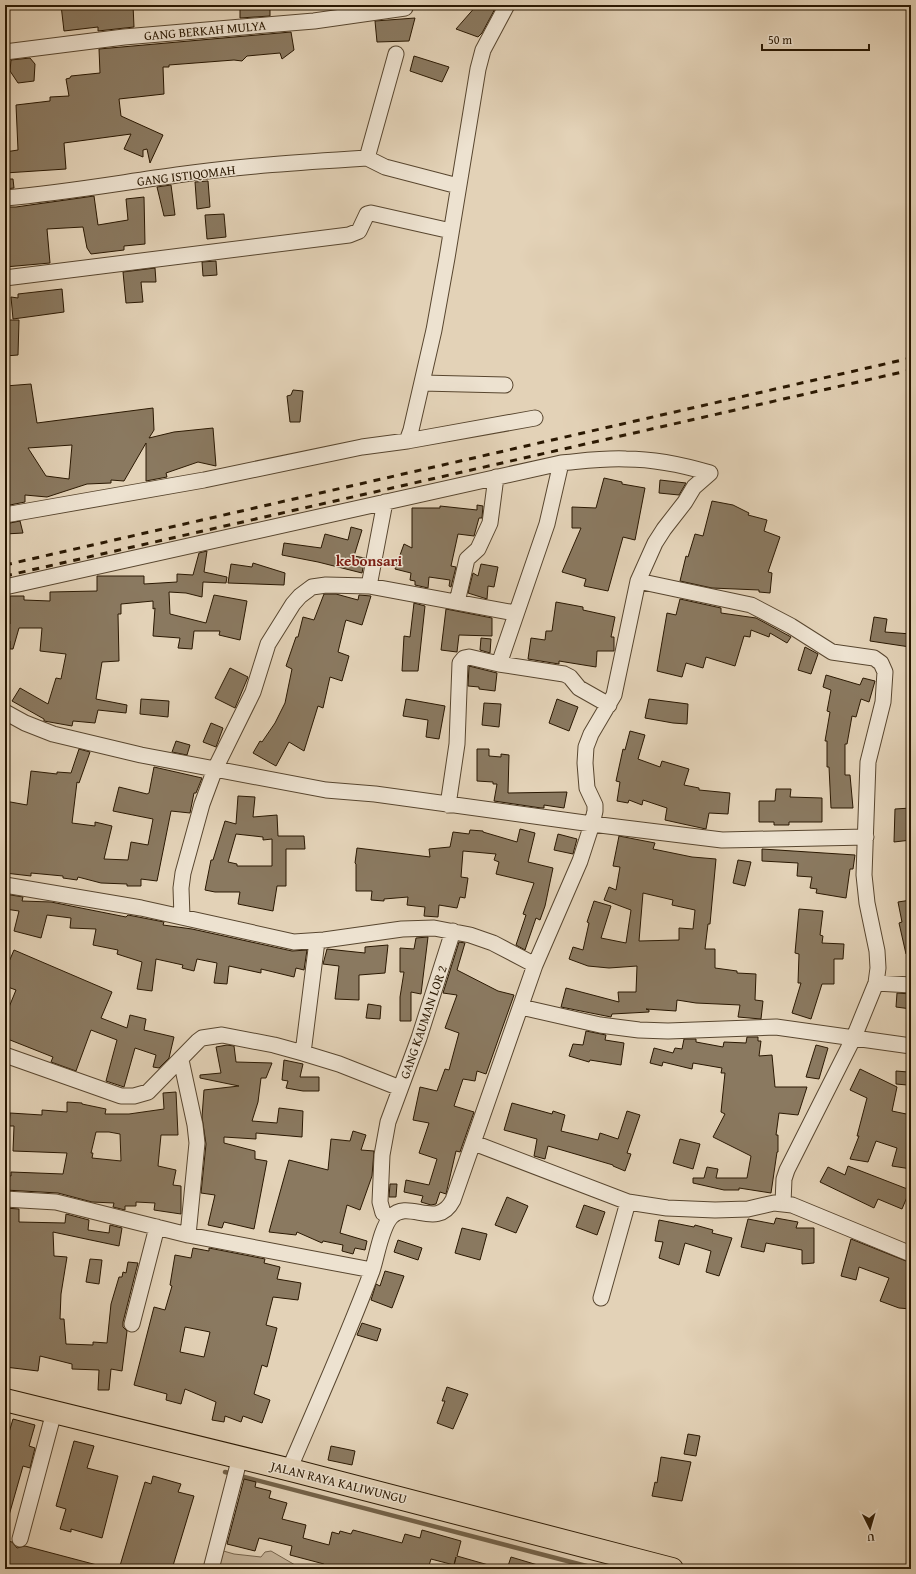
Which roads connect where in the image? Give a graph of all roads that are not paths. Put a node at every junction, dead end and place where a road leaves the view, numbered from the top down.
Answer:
1 (507, 5) edge
2 (412, 7) edge
3 (5, 52) edge
4 (396, 54) dead end
5 (367, 158) junction
6 (458, 186) junction
7 (5, 198) edge
8 (451, 232) junction
9 (5, 278) edge
10 (422, 383) junction
11 (505, 385) dead end
12 (535, 418) dead end
13 (406, 441) junction
14 (561, 463) junction
15 (496, 477) junction
16 (385, 502) junction
17 (5, 515) edge
18 (638, 581) junction
19 (369, 586) junction
20 (5, 587) edge
21 (457, 602) junction
22 (515, 613) junction
23 (499, 664) junction
24 (609, 705) junction
25 (5, 712) edge
26 (215, 769) junction
27 (448, 805) junction
28 (592, 824) junction
29 (866, 837) junction
30 (5, 885) edge
31 (182, 917) junction
32 (453, 931) junction
33 (317, 941) junction
34 (535, 964) junction
35 (876, 982) junction
36 (911, 985) edge
37 (521, 1007) junction
38 (854, 1037) junction
39 (911, 1046) edge
40 (303, 1053) junction
41 (5, 1055) edge
42 (181, 1060) junction
43 (400, 1088) junction
44 (474, 1143) junction
45 (5, 1200) edge
46 (628, 1202) junction
47 (783, 1203) junction
48 (392, 1217) junction
49 (157, 1227) junction
50 (188, 1234) junction
51 (911, 1254) edge
52 (372, 1270) junction
53 (601, 1298) dead end
54 (132, 1324) dead end
55 (5, 1400) edge
56 (54, 1412) junction
57 (234, 1463) junction
58 (289, 1470) junction
59 (20, 1539) dead end
60 (211, 1569) edge
61 (672, 1569) edge

1 - 6 street
2 - 3 street, GANG BERKAH MULYA
4 - 5 street
5 - 6 street
5 - 7 street, GANG ISTIQOMAH
6 - 8 street
8 - 9 street
8 - 10 street
10 - 11 street
10 - 13 street
12 - 13 street
13 - 17 street
14 - 15 street
14 - 18 street
14 - 22 street
15 - 16 street
15 - 21 street
16 - 19 street
16 - 20 street
18 - 24 street
18 - 29 street
19 - 21 street
19 - 26 street
21 - 22 street
22 - 23 street
23 - 24 street
23 - 27 street
24 - 28 street
25 - 26 street
26 - 27 street
26 - 31 street
27 - 28 street
28 - 29 street
28 - 34 street
29 - 35 street
30 - 31 street
31 - 33 street
32 - 33 street
32 - 34 street
32 - 43 street, GANG KAUMAN LOR 2
33 - 40 street
34 - 37 street
35 - 36 street
35 - 38 street
37 - 38 street
37 - 44 street
38 - 39 street
38 - 47 street
40 - 42 street, GANG KAUMAN LOR 2
40 - 43 street, GANG KAUMAN LOR 2
41 - 42 street, GANG KAUMAN LOR 2
42 - 50 street
43 - 48 street
44 - 46 street
44 - 48 street
45 - 49 street
46 - 47 street
46 - 53 street
47 - 51 street
48 - 52 street
49 - 50 street
49 - 54 street
50 - 52 street
52 - 58 street
55 - 56 main road, JALAN RAYA KALIWUNGU
56 - 57 main road, JALAN RAYA KALIWUNGU
56 - 59 street
57 - 58 main road, JALAN RAYA KALIWUNGU
57 - 60 street
58 - 61 main road, JALAN RAYA KALIWUNGU

